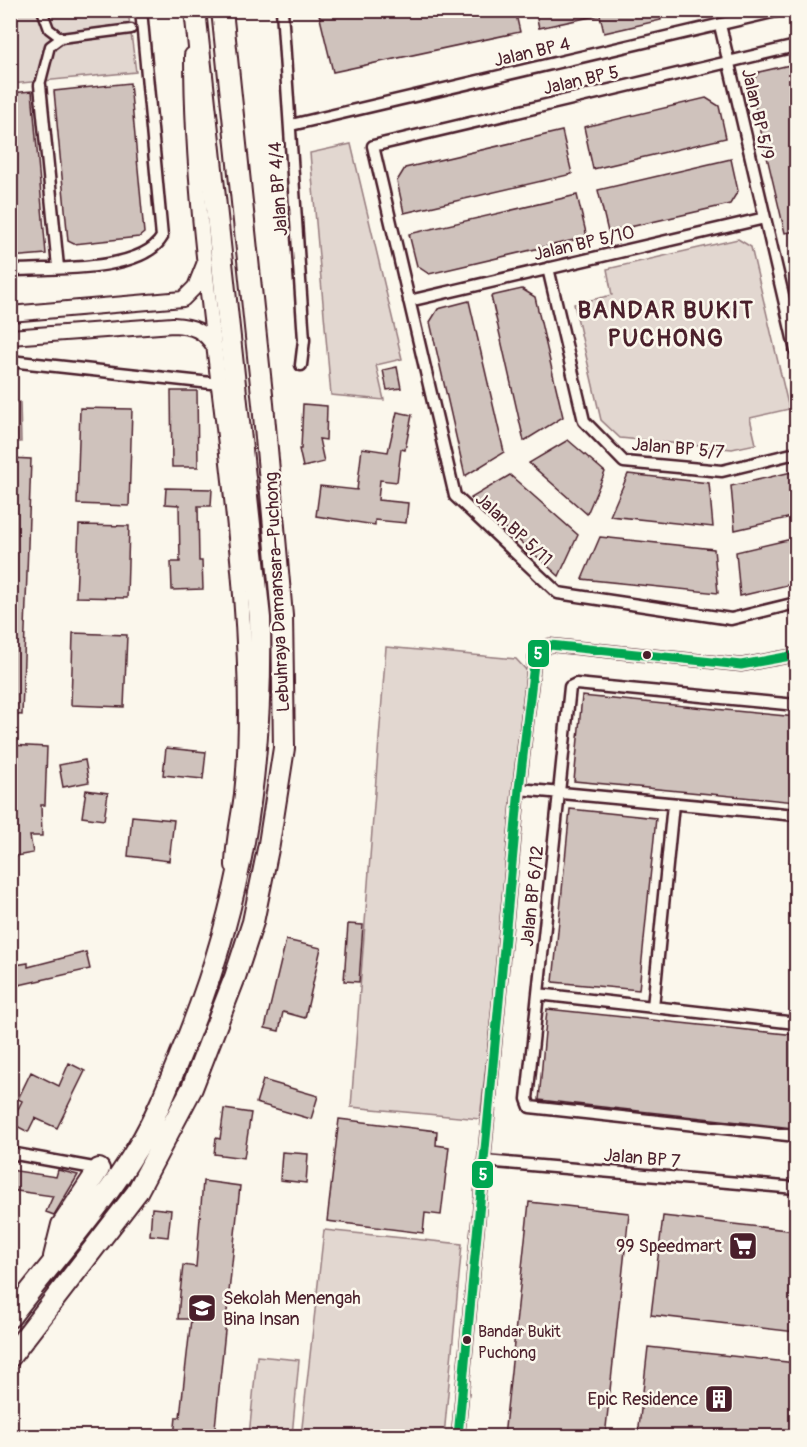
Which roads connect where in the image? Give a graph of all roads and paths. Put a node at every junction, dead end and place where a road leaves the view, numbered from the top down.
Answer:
1 (42, 10) edge
2 (141, 10) edge
3 (193, 10) edge
4 (222, 10) edge
5 (282, 10) edge
6 (781, 10) edge
7 (720, 25) junction
8 (130, 29) dead end
9 (61, 38) junction
10 (796, 46) edge
11 (729, 62) junction
12 (40, 83) joint
13 (291, 125) junction
14 (373, 146) joint
15 (765, 218) junction
16 (206, 257) junction
17 (58, 267) junction
18 (548, 268) junction
19 (10, 270) edge
20 (409, 301) junction
21 (10, 314) edge
22 (10, 337) edge
23 (216, 350) junction
24 (796, 351) edge
25 (10, 361) edge
26 (301, 365) dead end
27 (220, 384) junction
28 (796, 453) edge
29 (796, 603) edge
30 (796, 655) edge
31 (796, 705) edge
32 (519, 789) junction
33 (559, 793) junction
34 (673, 804) junction
35 (796, 815) edge
36 (234, 891) junction
37 (538, 994) junction
38 (653, 1007) junction
39 (796, 1023) edge
40 (796, 1136) edge
41 (10, 1153) edge
42 (484, 1161) junction
43 (99, 1168) joint
44 (796, 1188) edge
45 (54, 1259) junction
46 (10, 1317) edge
47 (10, 1358) edge
48 (458, 1437) edge

1 - 9 street
2 - 17 street
3 - 16 street
3 - 36 highway, Lebuhraya Damansara–Puchong
4 - 47 highway, Lebuhraya Damansara–Puchong
5 - 13 street, Jalan BP 4/4
6 - 7 street, Jalan BP 4
7 - 11 street, Jalan BP 5/9
7 - 13 street, Jalan BP 4
8 - 9 street
9 - 12 street
10 - 11 street, Jalan BP 5
11 - 14 street, Jalan BP 5
11 - 15 street, Jalan BP 5/9
12 - 17 street
13 - 26 street, Jalan BP 4/4
14 - 20 street, Jalan BP 5/11
15 - 18 street, Jalan BP 5/10
15 - 24 street, Jalan BP 5/9
16 - 21 street
16 - 23 street
17 - 19 street
18 - 20 street, Jalan BP 5/10
18 - 28 street, Jalan BP 5/7
20 - 29 street, Jalan BP 5/11
22 - 23 street
23 - 27 street
25 - 27 street
27 - 36 street
30 - 32 street
31 - 33 street, Jalan BP 6/12
32 - 33 street
32 - 42 street
33 - 34 street
33 - 37 street, Jalan BP 6/12
34 - 35 street
34 - 38 street
36 - 45 highway, Lebuhraya Damansara–Puchong
37 - 38 street
37 - 40 street, Jalan BP 6/12
38 - 39 street
41 - 43 street
42 - 44 street, Jalan BP 7
42 - 48 street
43 - 45 highway
45 - 46 highway, Lebuhraya Damansara–Puchong

